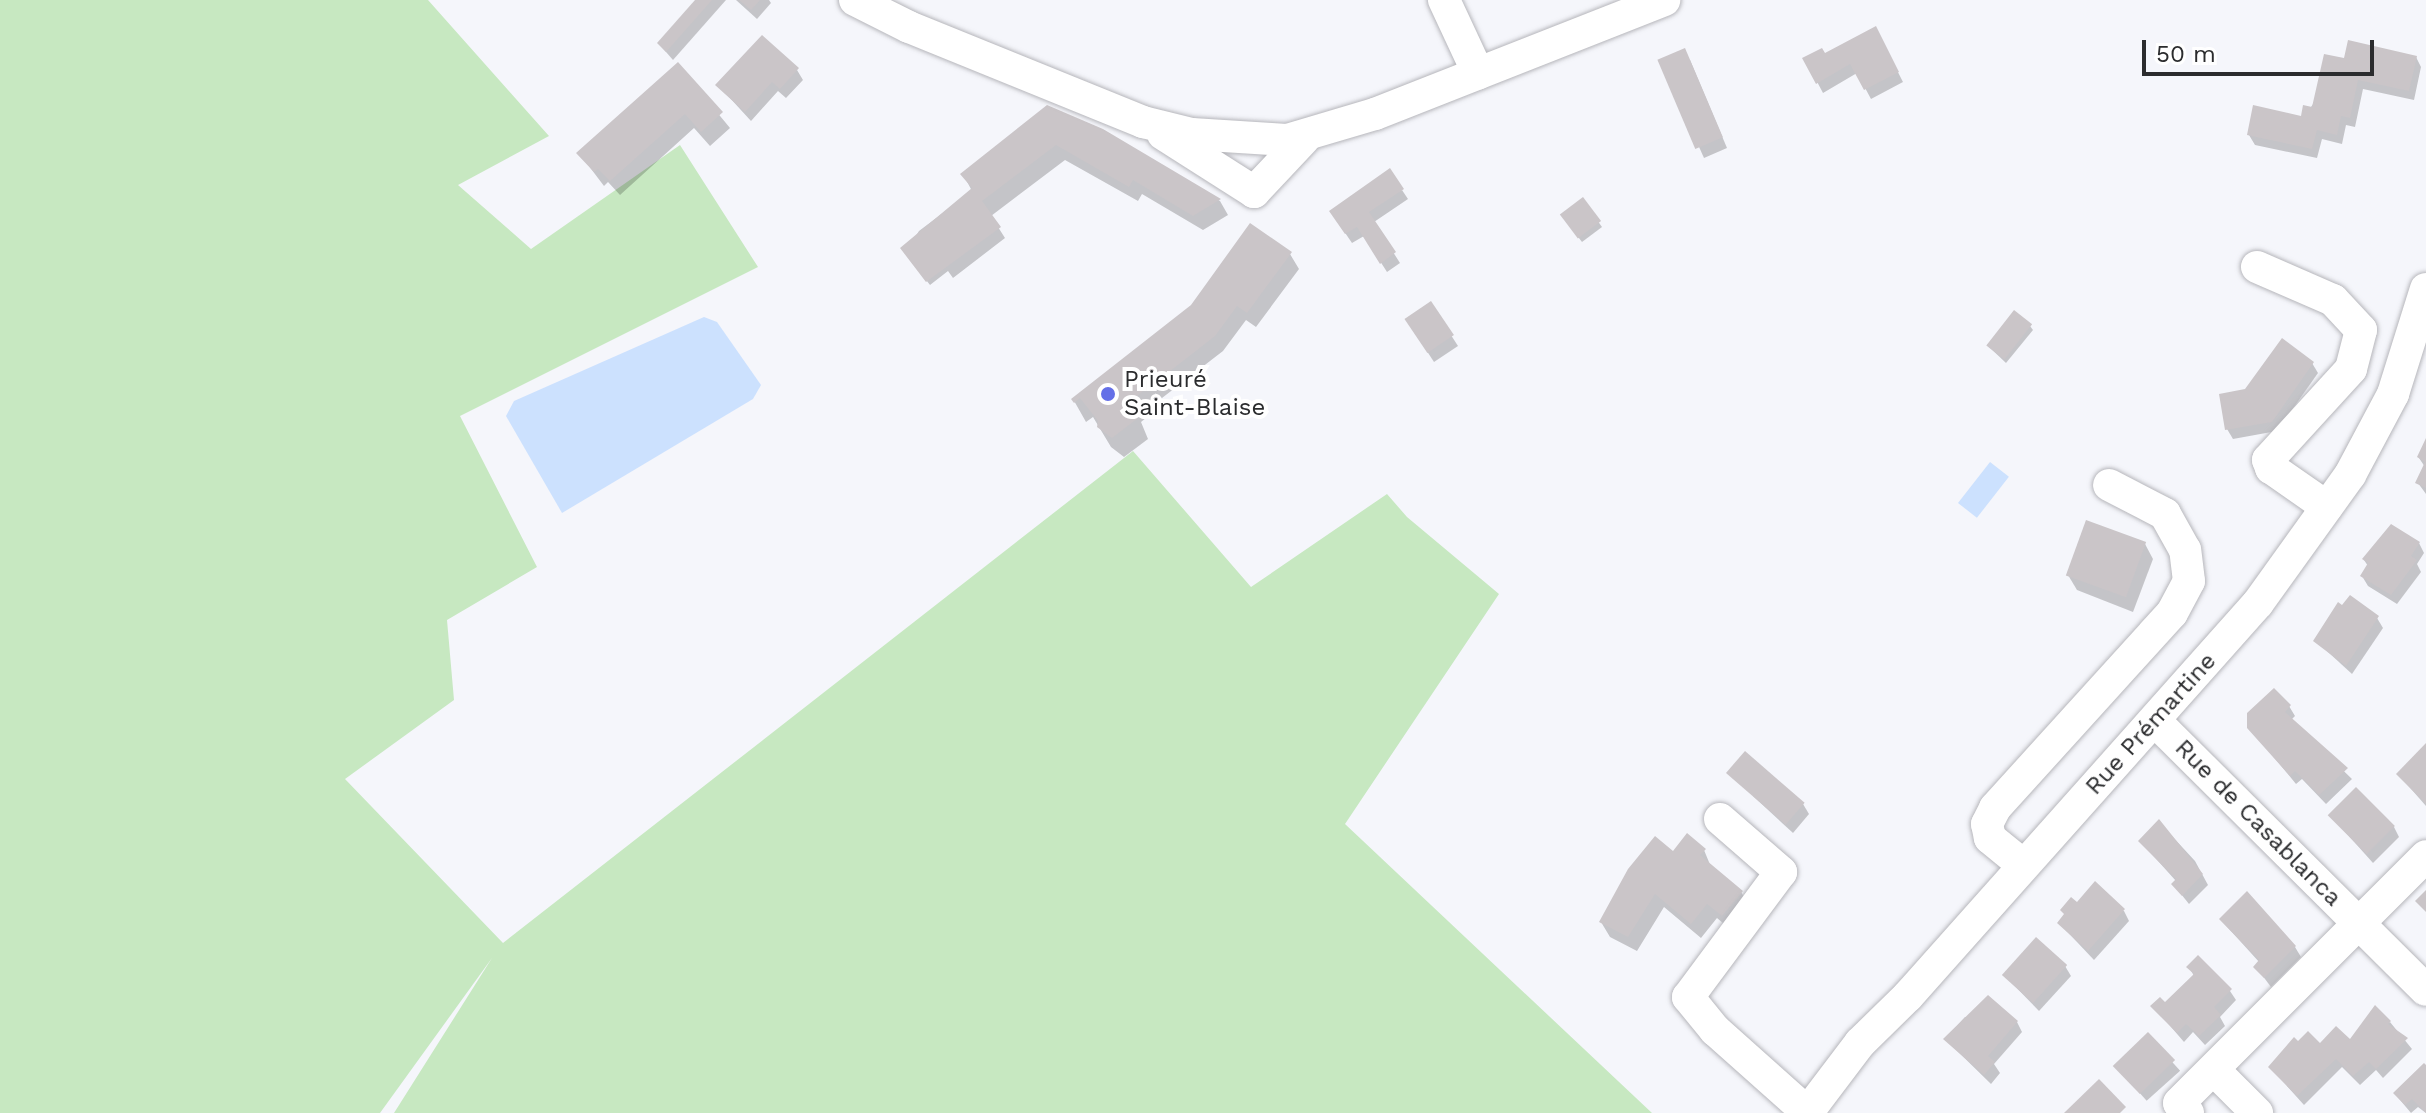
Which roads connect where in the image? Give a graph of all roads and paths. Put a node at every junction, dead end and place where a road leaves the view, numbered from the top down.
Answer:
1 (855, 0) edge
2 (906, 0) edge
3 (1444, 0) edge
4 (1664, 0) edge
5 (923, 33) junction
6 (1478, 73) junction
7 (1143, 122) junction
8 (1304, 139) junction
9 (2257, 267) dead end
10 (2426, 289) edge
11 (2109, 485) dead end
12 (2327, 507) junction
13 (2156, 722) junction
14 (1720, 819) dead end
15 (2426, 856) edge
16 (2023, 865) junction
17 (2360, 924) junction
18 (2426, 990) edge
19 (2214, 1070) junction
20 (1807, 1113) edge
21 (2188, 1113) edge
22 (2257, 1113) edge

1 - 5 street
2 - 5 street
3 - 6 street
4 - 6 street
5 - 7 street
6 - 8 street
7 - 8 street
7 - 8 street
9 - 12 street
10 - 12 street, Rue Prémartine
11 - 16 street
12 - 13 street, Rue Prémartine
13 - 16 street, Rue Prémartine
13 - 17 street, Rue de Casablanca
14 - 20 street
15 - 17 street
16 - 20 street, Rue Prémartine
17 - 18 street, Rue de Casablanca
17 - 19 street, Rue de Casablanca
19 - 21 street, Rue de Casablanca
19 - 22 street

